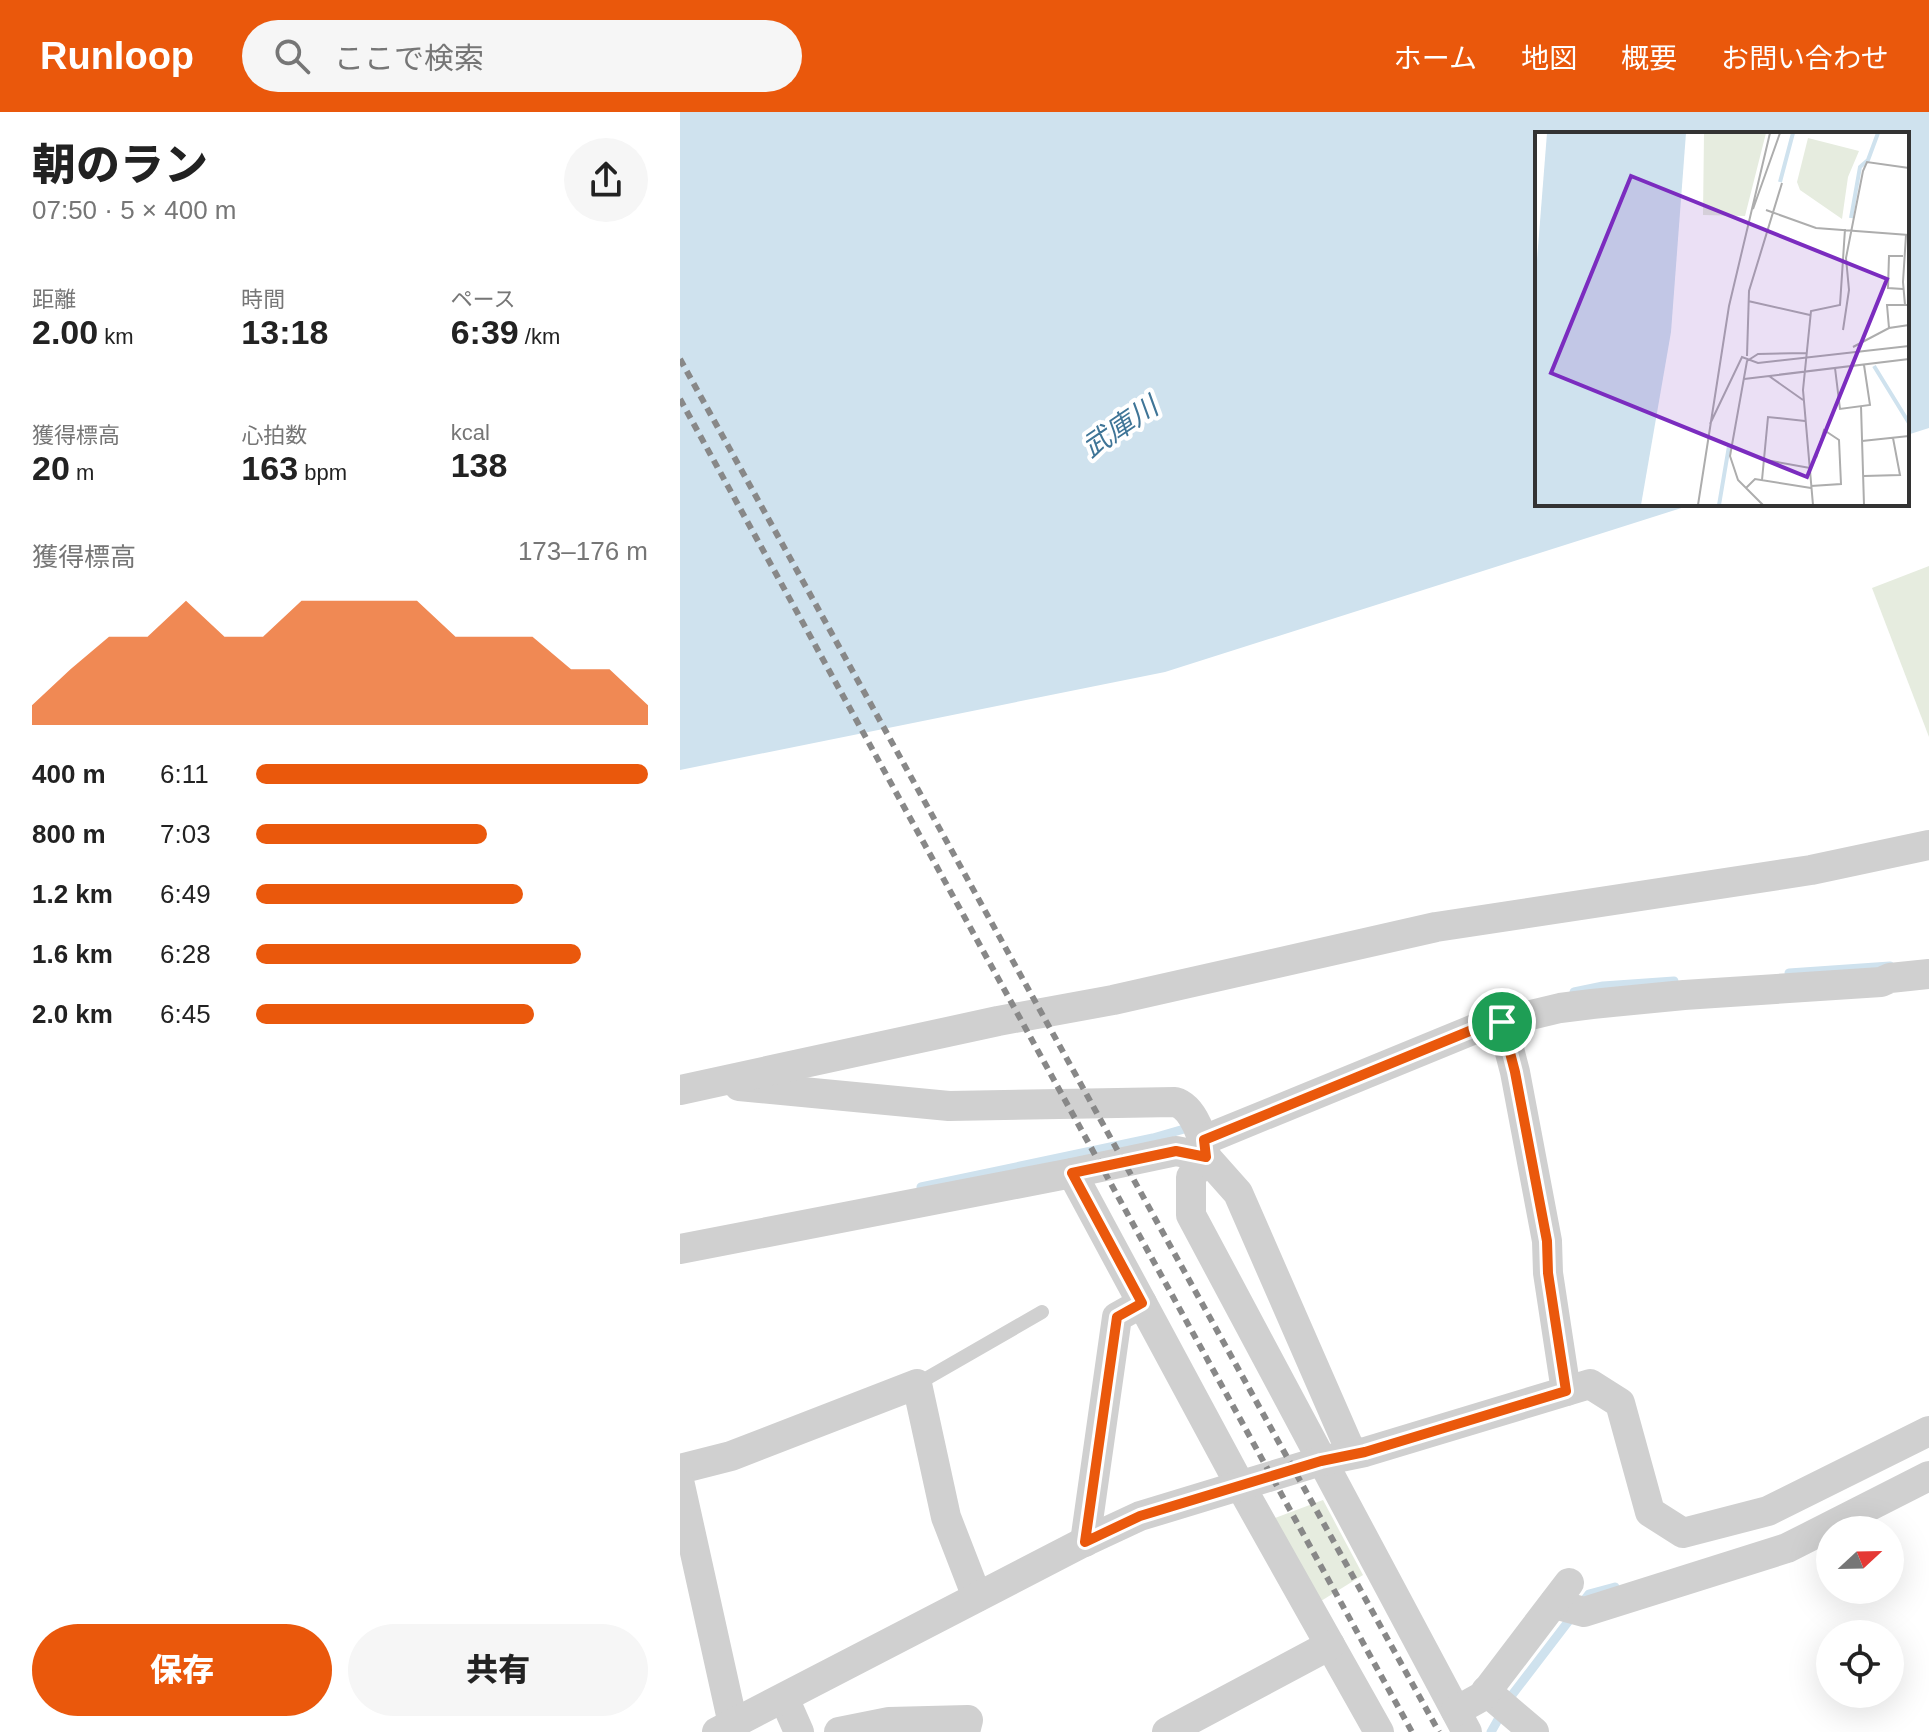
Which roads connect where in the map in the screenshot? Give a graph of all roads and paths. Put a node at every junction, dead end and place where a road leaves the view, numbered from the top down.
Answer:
1 (1922, 848) edge
2 (1929, 974) edge
3 (1502, 1022) junction
4 (694, 1087) edge
5 (1201, 1137) junction
6 (1072, 1173) junction
7 (680, 1249) edge
8 (1142, 1303) junction
9 (1042, 1312) dead end
10 (917, 1384) junction
11 (1566, 1391) junction
12 (1929, 1431) edge
13 (1352, 1454) junction
14 (1321, 1461) junction
15 (680, 1469) edge
16 (1929, 1476) edge
17 (680, 1485) edge
18 (1240, 1485) junction
19 (1085, 1542) junction
20 (977, 1597) junction
21 (1330, 1645) junction
22 (784, 1698) junction
23 (1508, 1709) edge
24 (1461, 1722) edge
25 (725, 1728) edge
26 (799, 1732) edge
27 (839, 1732) edge
28 (965, 1732) edge
29 (1167, 1732) edge
30 (1379, 1732) edge

1 - 4 street
2 - 3 street
3 - 5 street
3 - 11 street
4 - 5 street
5 - 6 street
5 - 13 street
5 - 14 street
6 - 7 street
6 - 8 street
8 - 18 street
8 - 19 street
9 - 10 lane
10 - 15 street
10 - 20 street
11 - 12 street
11 - 13 street
13 - 14 street
14 - 18 street
14 - 24 street
16 - 23 street
17 - 25 street
18 - 19 street
18 - 21 street
19 - 20 street
20 - 22 street
21 - 29 street
21 - 30 street
22 - 25 street
22 - 26 street
23 - 24 street
27 - 28 street

